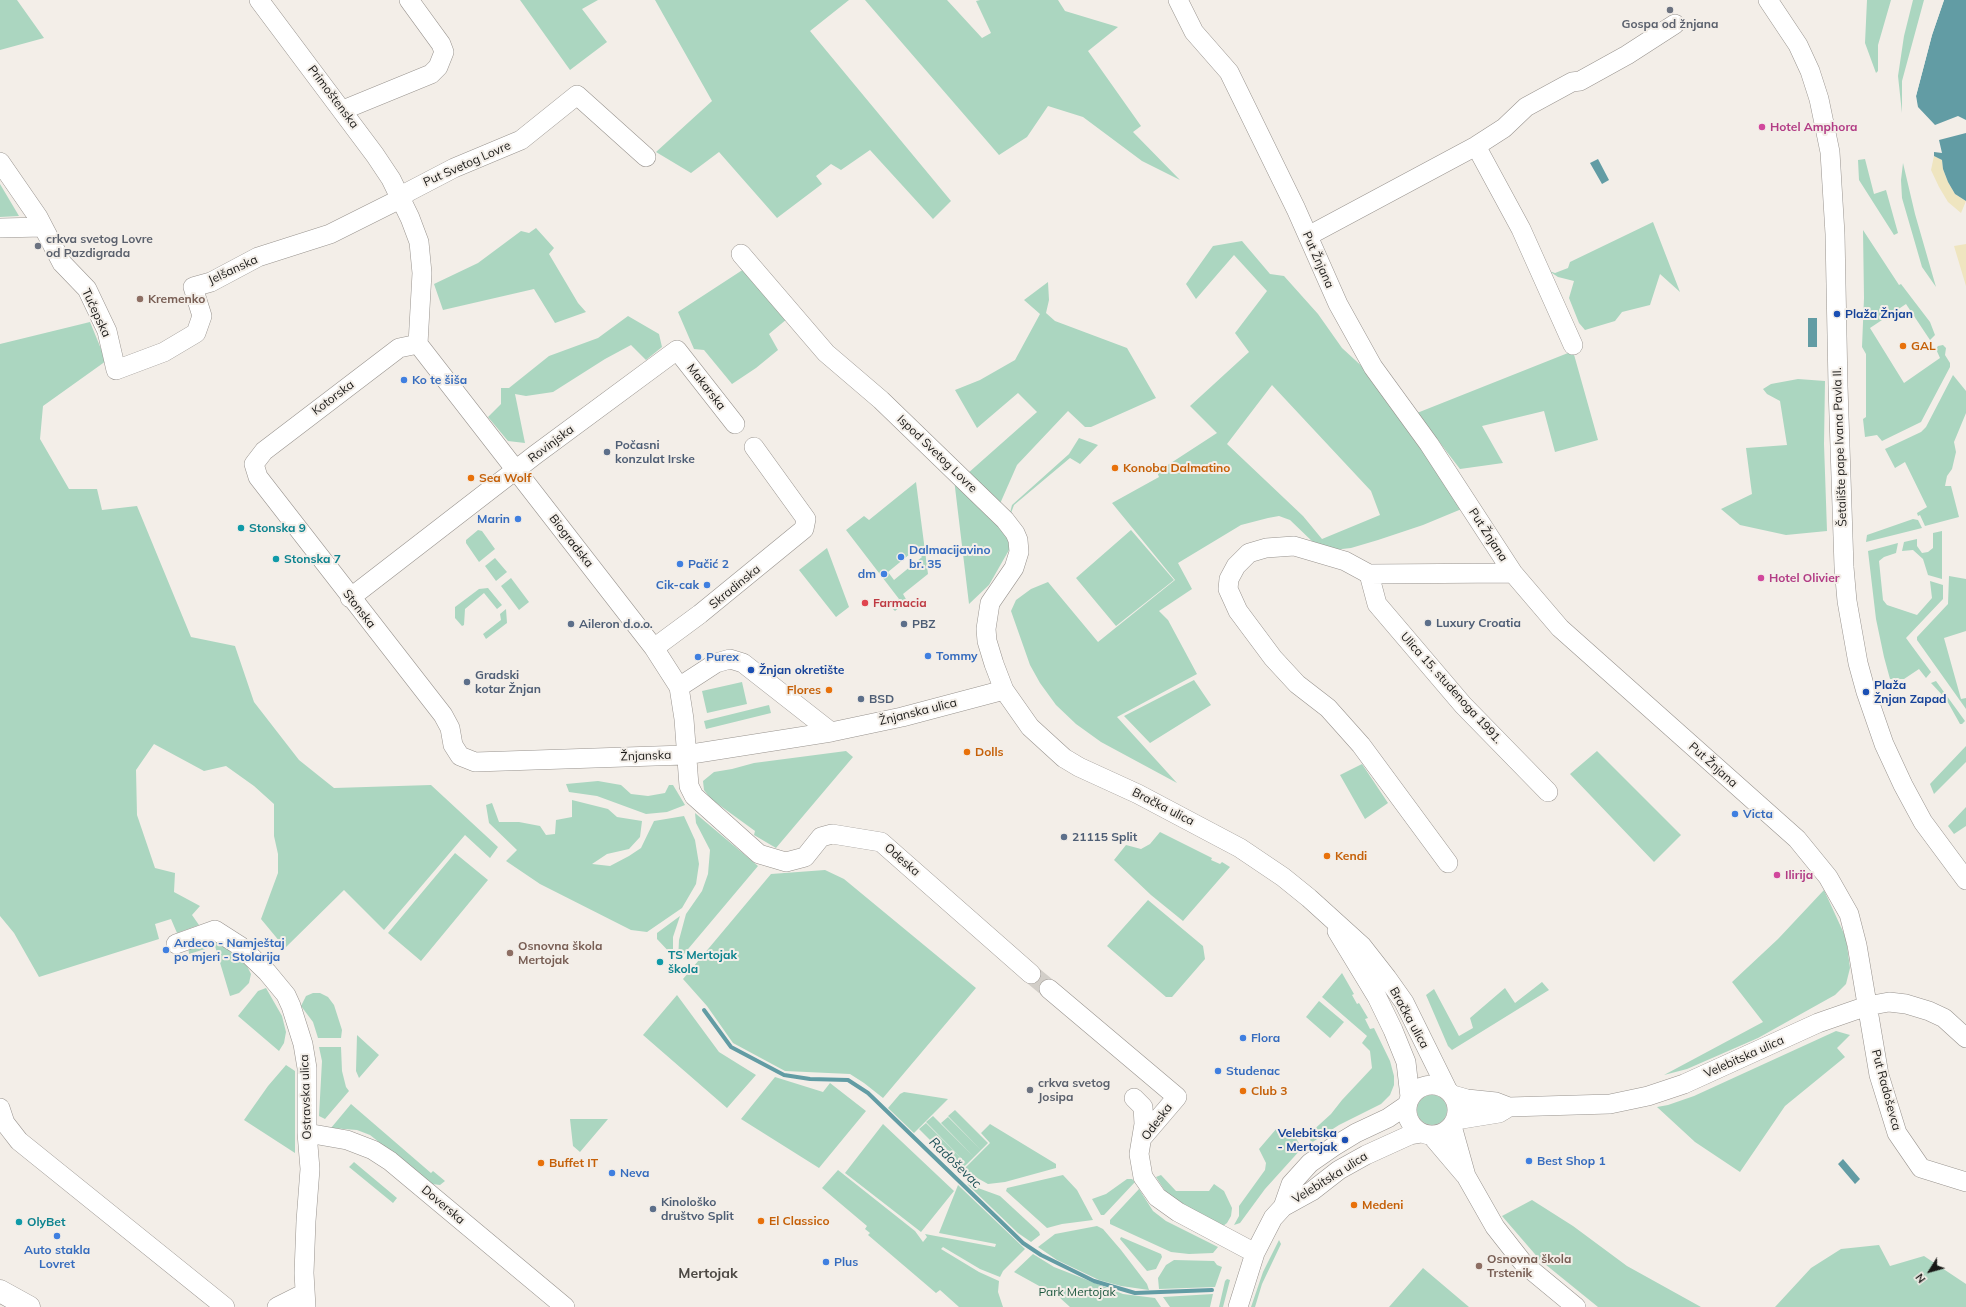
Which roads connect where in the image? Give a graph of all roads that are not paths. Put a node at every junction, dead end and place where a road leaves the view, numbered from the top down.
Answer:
1 (259, 0) edge
2 (409, 0) edge
3 (1178, 0) edge
4 (1768, 0) edge
5 (1675, 24) dead end
6 (343, 110) junction
7 (1476, 146) junction
8 (646, 157) dead end
9 (0, 162) edge
10 (400, 198) junction
11 (43, 227) junction
12 (0, 228) edge
13 (1308, 236) junction
14 (741, 254) dead end
15 (418, 344) junction
16 (1573, 345) dead end
17 (677, 350) joint
18 (116, 370) joint
19 (735, 424) dead end
20 (754, 447) dead end
21 (254, 464) joint
22 (515, 470) junction
23 (1513, 573) junction
24 (1369, 574) junction
25 (350, 598) junction
26 (654, 648) junction
27 (679, 687) junction
28 (1004, 690) junction
29 (831, 732) junction
30 (685, 755) junction
31 (460, 756) joint
32 (1548, 792) dead end
33 (1448, 864) dead end
34 (1966, 880) edge
35 (1330, 918) junction
36 (176, 944) dead end
37 (1031, 974) tunnel mouth
38 (1049, 989) tunnel mouth
39 (1867, 1006) junction
40 (1966, 1038) edge
41 (1450, 1092) junction
42 (1134, 1098) dead end
43 (1409, 1101) junction
44 (1509, 1107) junction
45 (0, 1108) edge
46 (1454, 1123) junction
47 (306, 1133) junction
48 (1427, 1134) junction
49 (1142, 1138) junction
50 (1466, 1176) junction
51 (1966, 1182) edge
52 (1283, 1207) junction
53 (1255, 1253) junction
54 (0, 1291) edge
55 (306, 1300) edge
56 (29, 1307) edge
57 (225, 1307) edge
58 (277, 1307) edge
59 (565, 1307) edge
60 (1238, 1307) edge
61 (1576, 1307) edge

1 - 6 street, Primoštenska
2 - 6 street
3 - 13 street, Put Žnjana
4 - 34 street, Šetalište pape Ivana Pavla II.
5 - 7 street
6 - 10 street, Primoštenska
7 - 13 street
7 - 16 street
8 - 10 street, Put Svetog Lovre
9 - 11 street, Tučepska
10 - 15 street
10 - 18 street, Jelšanska
11 - 12 street
11 - 18 street, Tučepska
13 - 23 street, Put Žnjana
14 - 28 street, Ispod Svetog Lovre
15 - 21 street, Kotorska
15 - 22 street, Biogradska
17 - 19 street, Makarska
17 - 22 street, Rovinjska
20 - 26 street, Skradinska
21 - 25 street, Stonska
22 - 25 street, Rovinjska
22 - 26 street, Biogradska
23 - 24 street
23 - 39 street, Put Žnjana
24 - 32 street, Ulica 15. studenoga 1991.
24 - 33 street
25 - 31 street, Stonska
26 - 27 street, Biogradska
27 - 29 street
27 - 30 street, Biogradska
28 - 29 street, Žnjanska ulica
28 - 35 street, Bračka ulica
29 - 30 street, Žnjanska
30 - 31 street, Žnjanska
30 - 37 street, Odeska
35 - 41 street, Bračka ulica
35 - 43 street, Bračka ulica
36 - 47 street, Ostravska ulica
38 - 49 street, Odeska
39 - 40 street, Velebitska ulica
39 - 44 street, Velebitska ulica
39 - 51 street, Put Radoševca
41 - 43 street
41 - 44 street, Velebitska ulica
41 - 46 street
42 - 49 street
43 - 48 street
43 - 52 street, Velebitska ulica
44 - 46 street, Velebitska ulica
45 - 57 street
46 - 48 street
46 - 50 street
47 - 55 street, Ostravska ulica
47 - 59 street, Doverska
48 - 50 street
48 - 52 street, Velebitska ulica
49 - 53 street, Odeska
50 - 61 street
52 - 53 street, Velebitska ulica
53 - 60 street, Velebitska ulica
54 - 56 main road
55 - 58 street, Ostravska ulica

